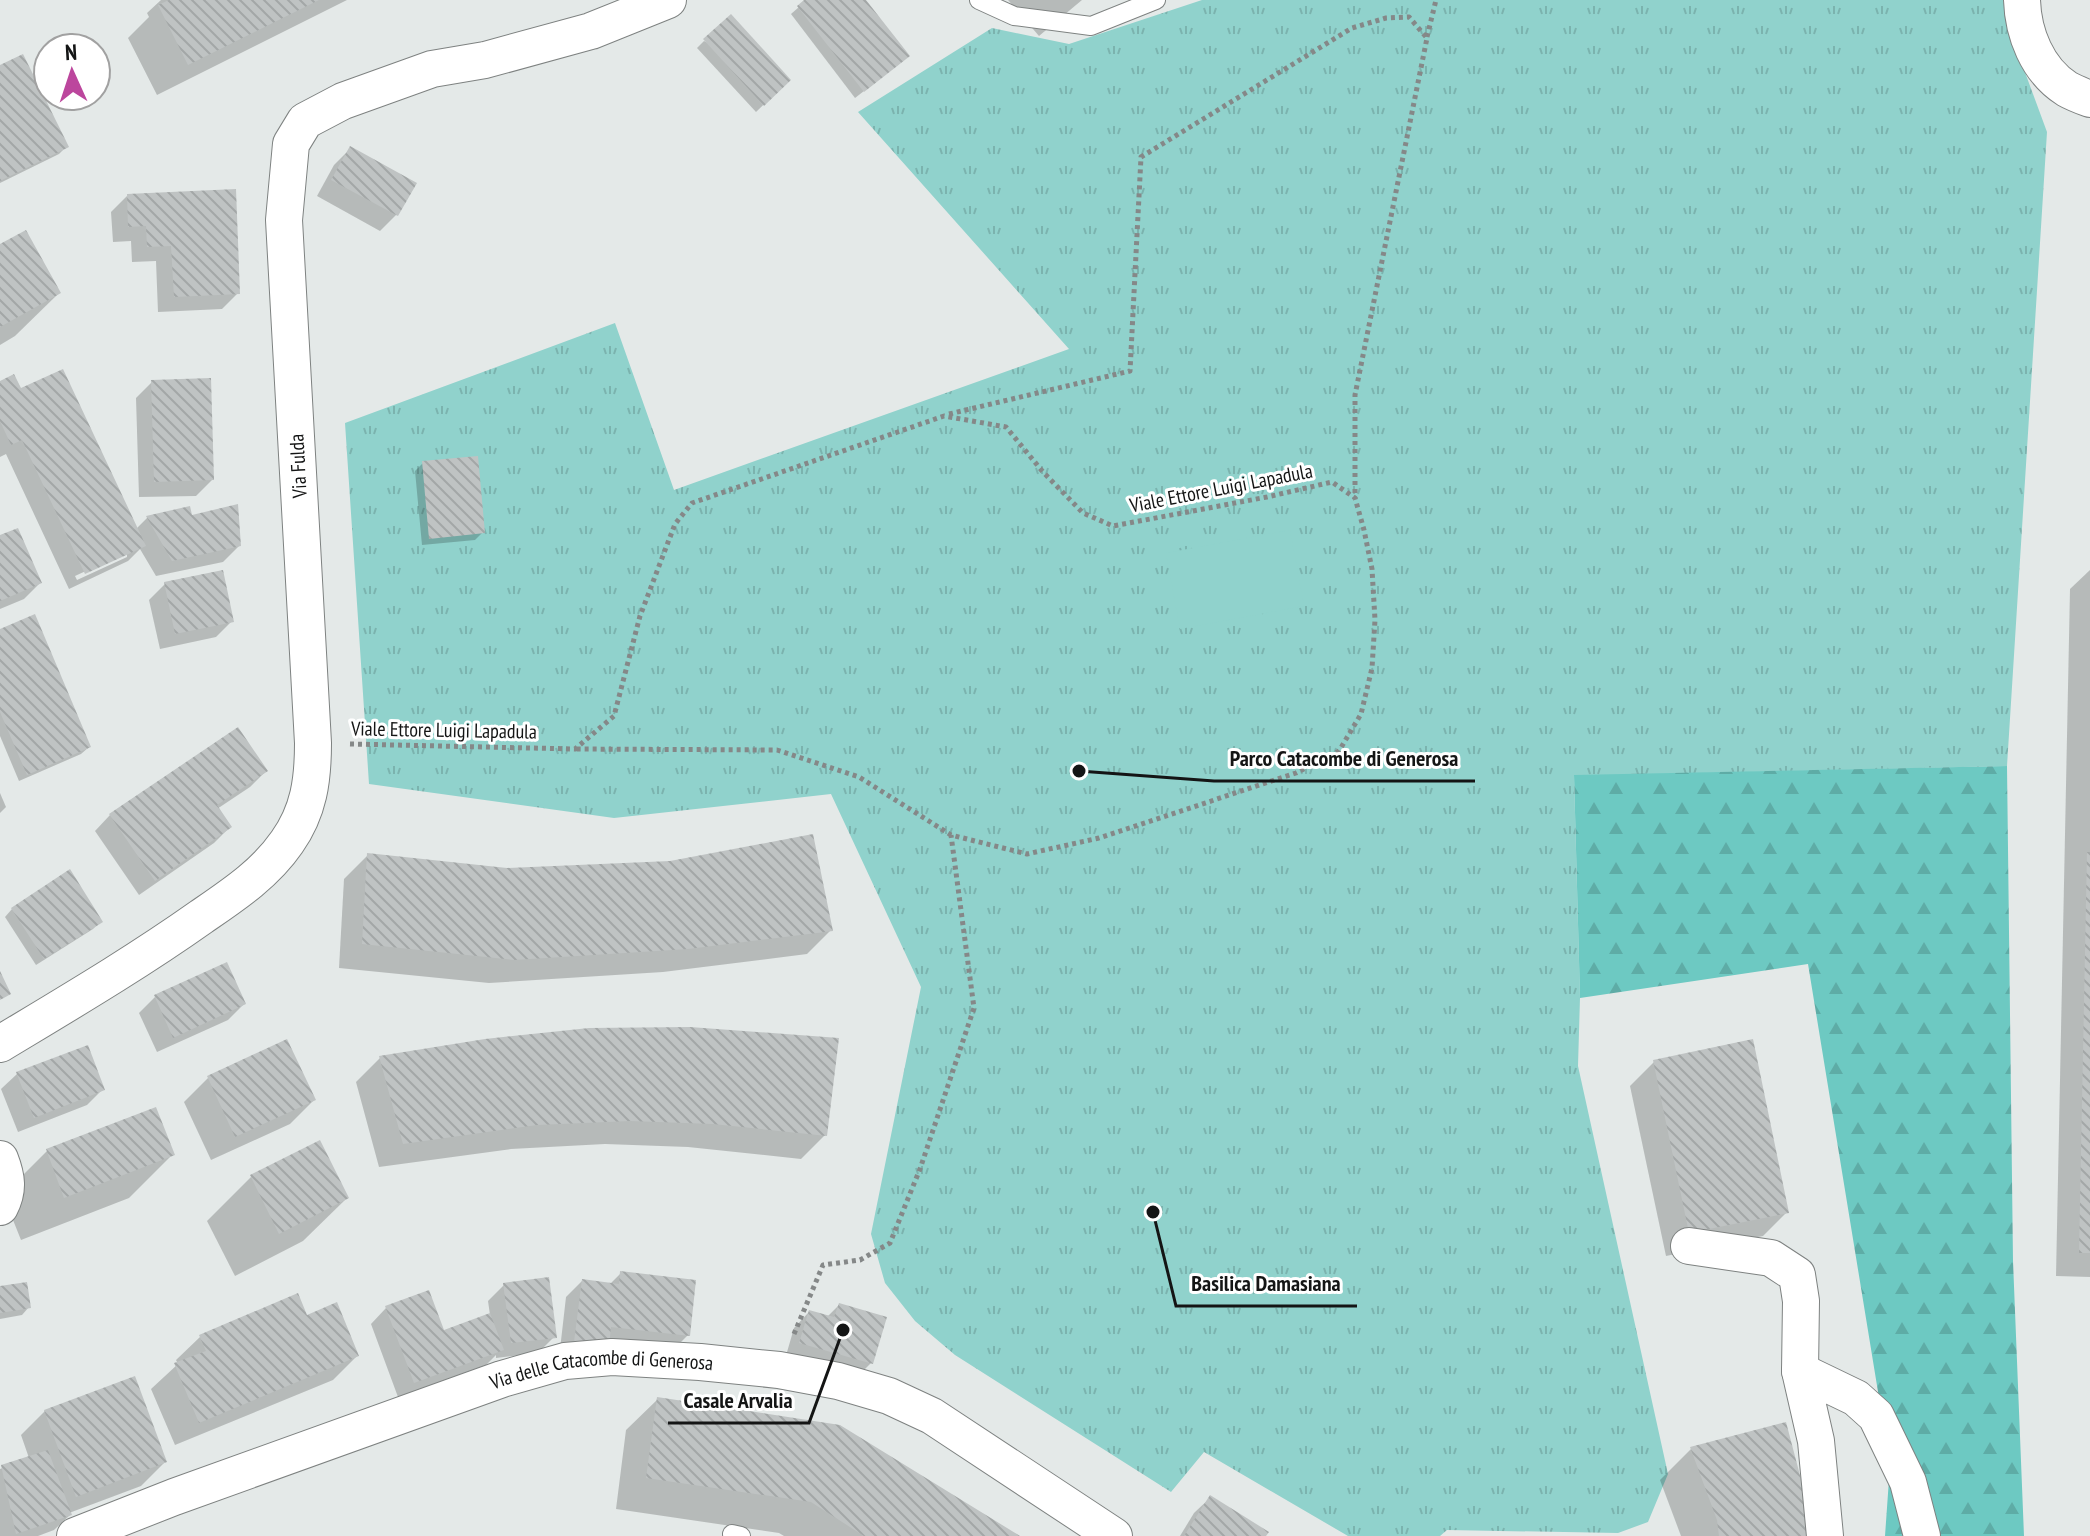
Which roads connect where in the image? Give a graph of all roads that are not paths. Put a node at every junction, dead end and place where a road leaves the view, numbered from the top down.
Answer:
1 (979, 0) edge
2 (1156, 0) edge
3 (2022, 0) edge
4 (659, 2) edge
5 (2090, 99) edge
6 (0, 1044) edge
7 (0, 1159) edge
8 (0, 1207) edge
9 (1689, 1246) dead end
10 (1800, 1371) junction
11 (75, 1536) edge
12 (1114, 1536) edge
13 (1825, 1536) edge
14 (1922, 1536) edge

1 - 2 lane
3 - 5 street
4 - 6 street, Via Fulda
7 - 8 street
9 - 10 street
10 - 13 street
10 - 14 street
11 - 12 street, Via delle Catacombe di Generosa

